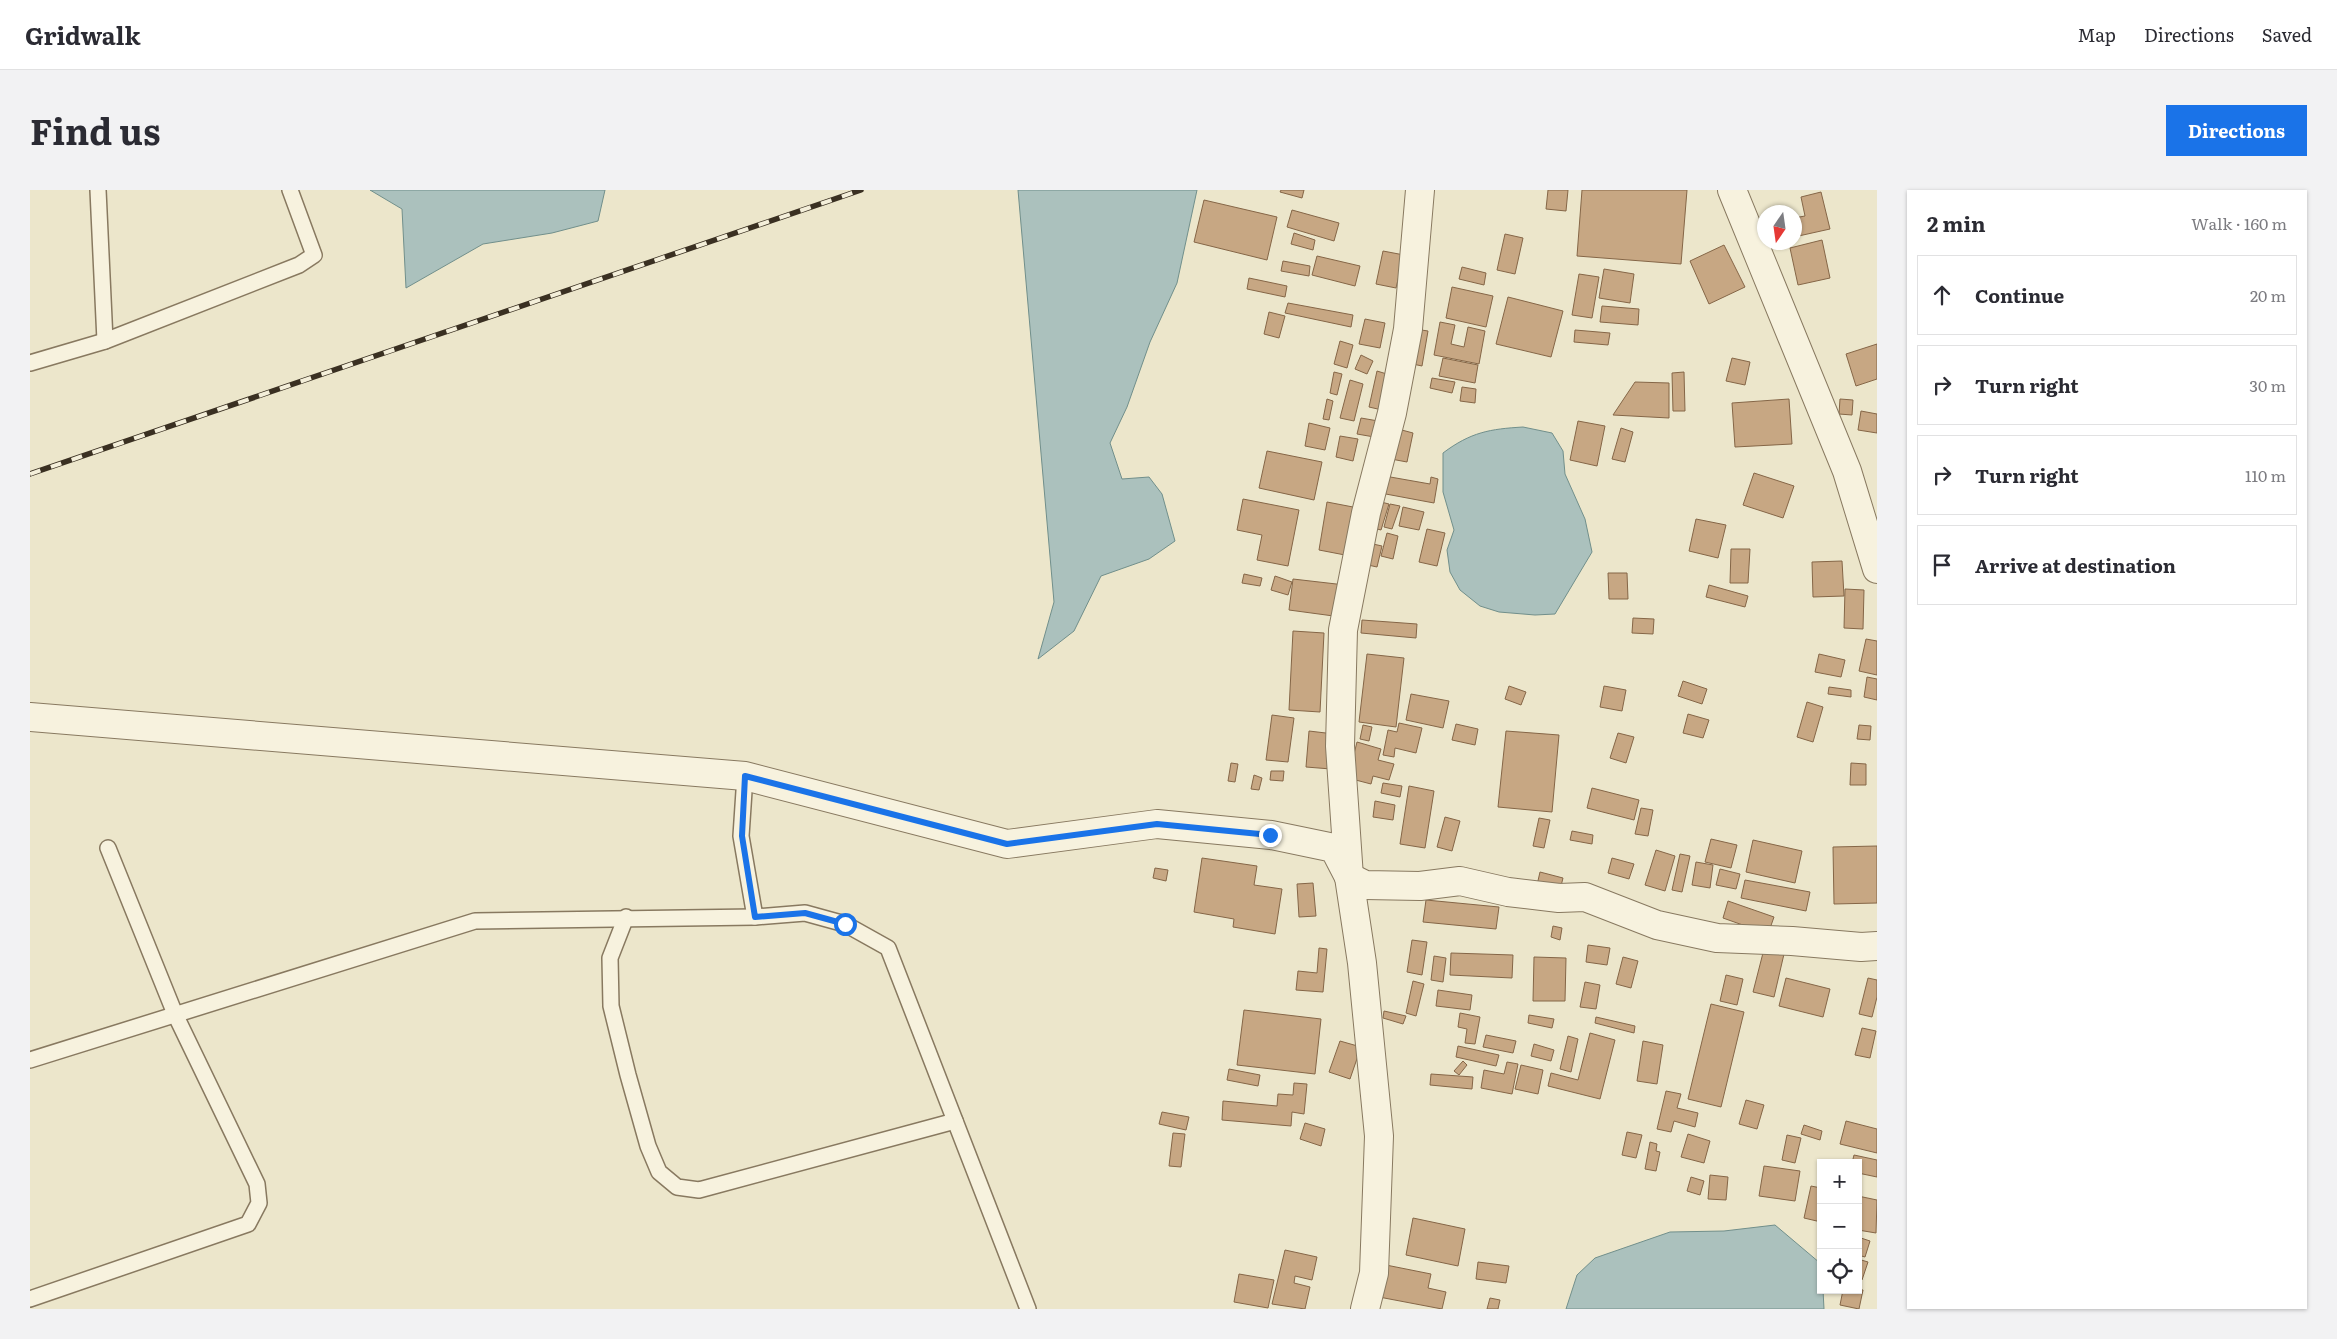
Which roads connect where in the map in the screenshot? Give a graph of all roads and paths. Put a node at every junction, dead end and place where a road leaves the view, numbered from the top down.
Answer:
1 (98, 190) edge
2 (290, 190) edge
3 (1420, 190) edge
4 (1732, 190) edge
5 (105, 341) junction
6 (30, 363) edge
7 (1877, 569) edge
8 (30, 717) edge
9 (745, 776) junction
10 (108, 848) dead end
11 (1349, 877) junction
12 (626, 917) junction
13 (755, 917) junction
14 (1877, 946) edge
15 (174, 1014) junction
16 (30, 1060) edge
17 (955, 1121) junction
18 (30, 1299) edge
19 (1028, 1309) edge
20 (1365, 1309) edge

1 - 5 lane
2 - 5 lane
3 - 11 street
4 - 7 street
5 - 6 lane
8 - 9 street
9 - 11 street
9 - 13 lane
10 - 15 lane
11 - 14 street
11 - 20 street
12 - 13 lane
12 - 15 lane
12 - 17 lane
13 - 17 lane
15 - 16 lane
15 - 18 lane
17 - 19 lane

